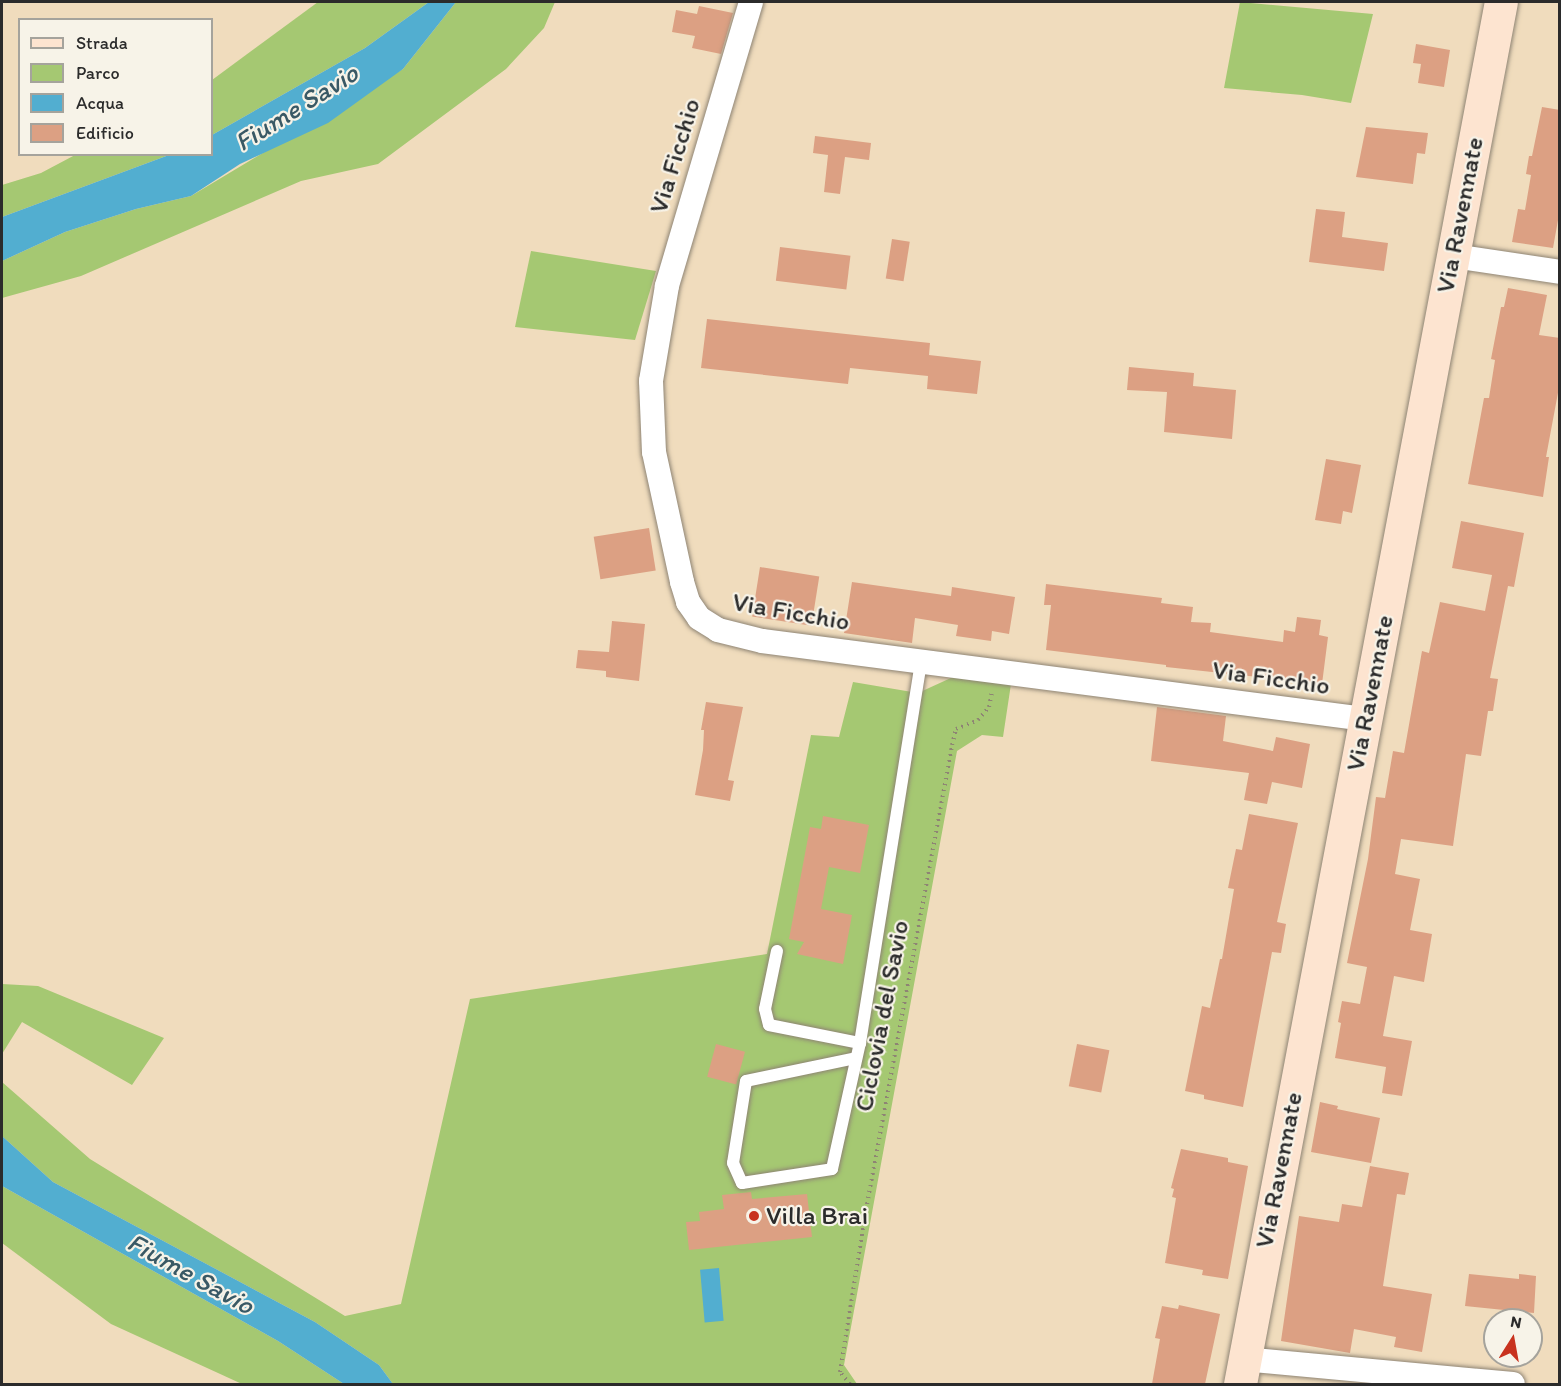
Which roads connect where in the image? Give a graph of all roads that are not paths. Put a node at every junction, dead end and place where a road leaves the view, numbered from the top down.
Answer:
1 (751, 2) edge
2 (1501, 2) edge
3 (1453, 256) junction
4 (1560, 272) edge
5 (921, 661) junction
6 (1364, 719) junction
7 (777, 951) dead end
8 (860, 1043) junction
9 (856, 1058) junction
10 (1241, 1372) edge
11 (1513, 1384) edge

1 - 5 street, Via Ficchio
2 - 3 main road, Via Ravennate
3 - 4 street
3 - 6 main road, Via Ravennate
5 - 6 street, Via Ficchio
5 - 8 lane
6 - 10 main road, Via Ravennate
7 - 8 lane
8 - 9 lane
9 - 9 lane
10 - 11 street

